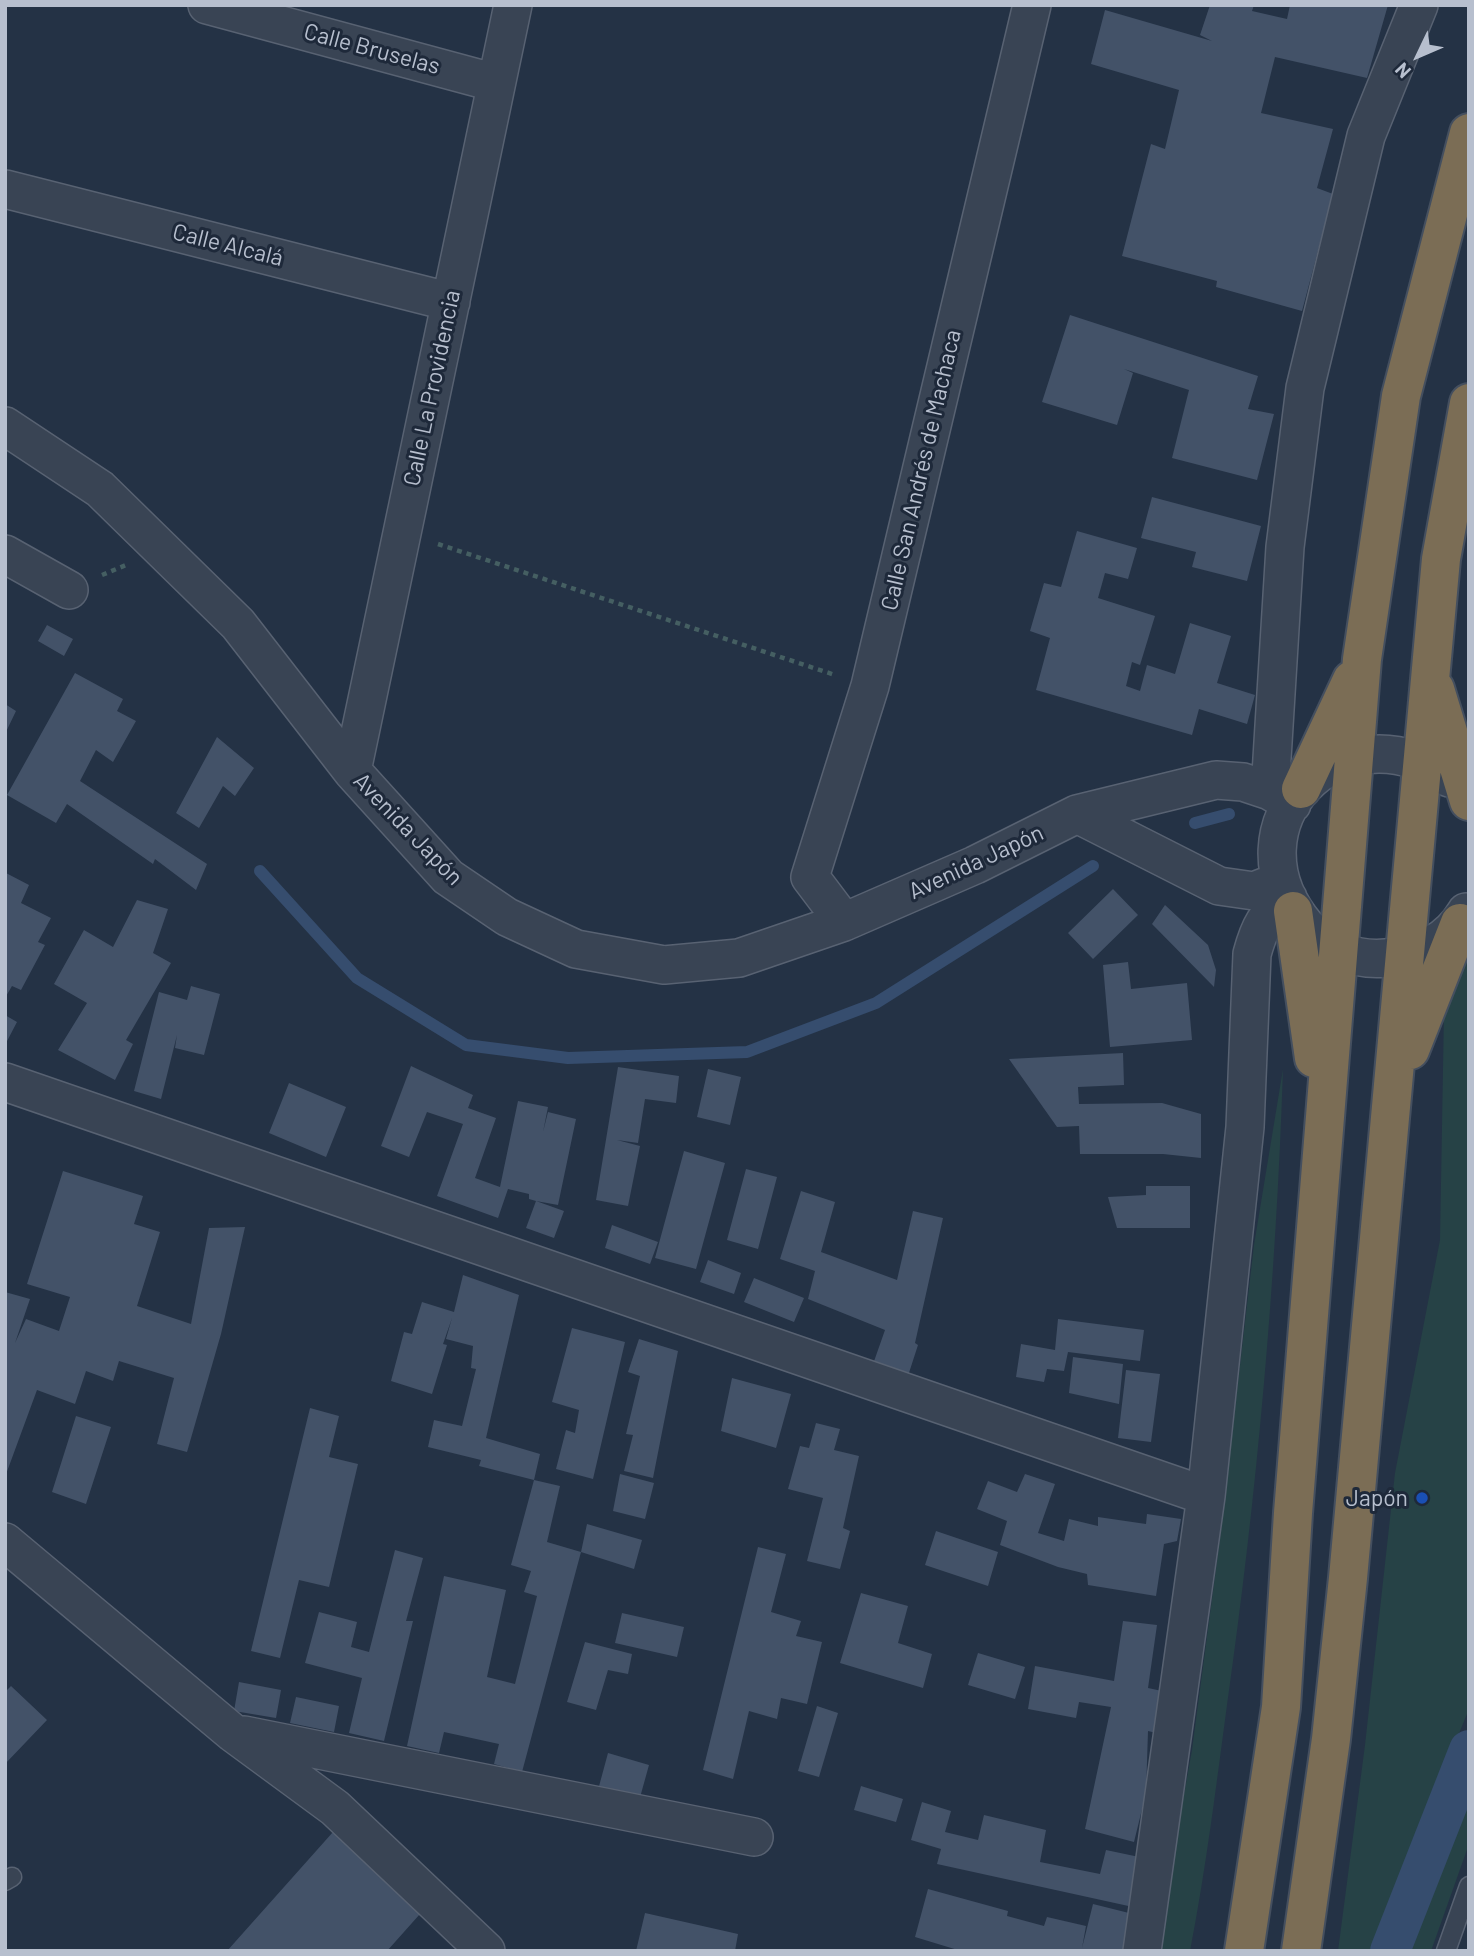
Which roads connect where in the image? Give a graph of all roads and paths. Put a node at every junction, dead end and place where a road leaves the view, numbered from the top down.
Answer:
1 (207, 5) edge
2 (513, 5) edge
3 (1032, 5) edge
4 (1419, 5) edge
5 (496, 83) junction
6 (1469, 133) edge
7 (5, 189) edge
8 (451, 302) junction
9 (1469, 404) edge
10 (5, 426) edge
11 (402, 532) junction
12 (163, 548) junction
13 (5, 554) edge
14 (69, 590) joint
15 (1362, 659) junction
16 (1430, 671) junction
17 (870, 686) junction
18 (1354, 755) junction
19 (1422, 761) junction
20 (352, 771) junction
21 (1288, 795) junction
22 (1469, 802) edge
23 (1077, 814) junction
24 (1287, 897) junction
25 (1464, 916) edge
26 (844, 922) junction
27 (1338, 951) junction
28 (1405, 956) junction
29 (5, 1082) edge
30 (1395, 1087) junction
31 (1324, 1124) junction
32 (1206, 1496) junction
33 (5, 1542) edge
34 (233, 1733) junction
35 (754, 1837) dead end
36 (1469, 1886) edge
37 (486, 1951) edge
38 (1142, 1951) edge
39 (1244, 1951) edge
40 (1301, 1951) edge
41 (1446, 1951) edge

1 - 5 street, Calle Bruselas
2 - 5 street, Calle La Providencia
3 - 17 street, Calle San Andrés de Machaca
4 - 21 street
5 - 8 street, Calle La Providencia
6 - 15 highway
7 - 8 street, Calle Alcalá
8 - 11 street, Calle La Providencia
9 - 16 highway
10 - 12 street, Avenida Japón
11 - 17 path
11 - 20 street, Calle La Providencia
12 - 14 path
12 - 20 street, Avenida Japón
13 - 14 street
15 - 18 highway
15 - 21 highway
16 - 19 highway
16 - 22 highway
17 - 26 street, Calle San Andrés de Machaca
18 - 19 street
18 - 21 street
18 - 27 highway
19 - 22 street
19 - 28 highway
20 - 26 street, Avenida Japón
21 - 23 street, Avenida Japón
21 - 24 street
23 - 24 street
23 - 26 street, Avenida Japón
24 - 27 street
24 - 31 highway
24 - 32 street
25 - 28 street
25 - 30 highway
27 - 28 street
27 - 31 highway
28 - 30 highway
29 - 32 street
30 - 40 highway
31 - 39 highway
32 - 38 street
33 - 34 street
34 - 35 street
34 - 37 street
36 - 41 lane

